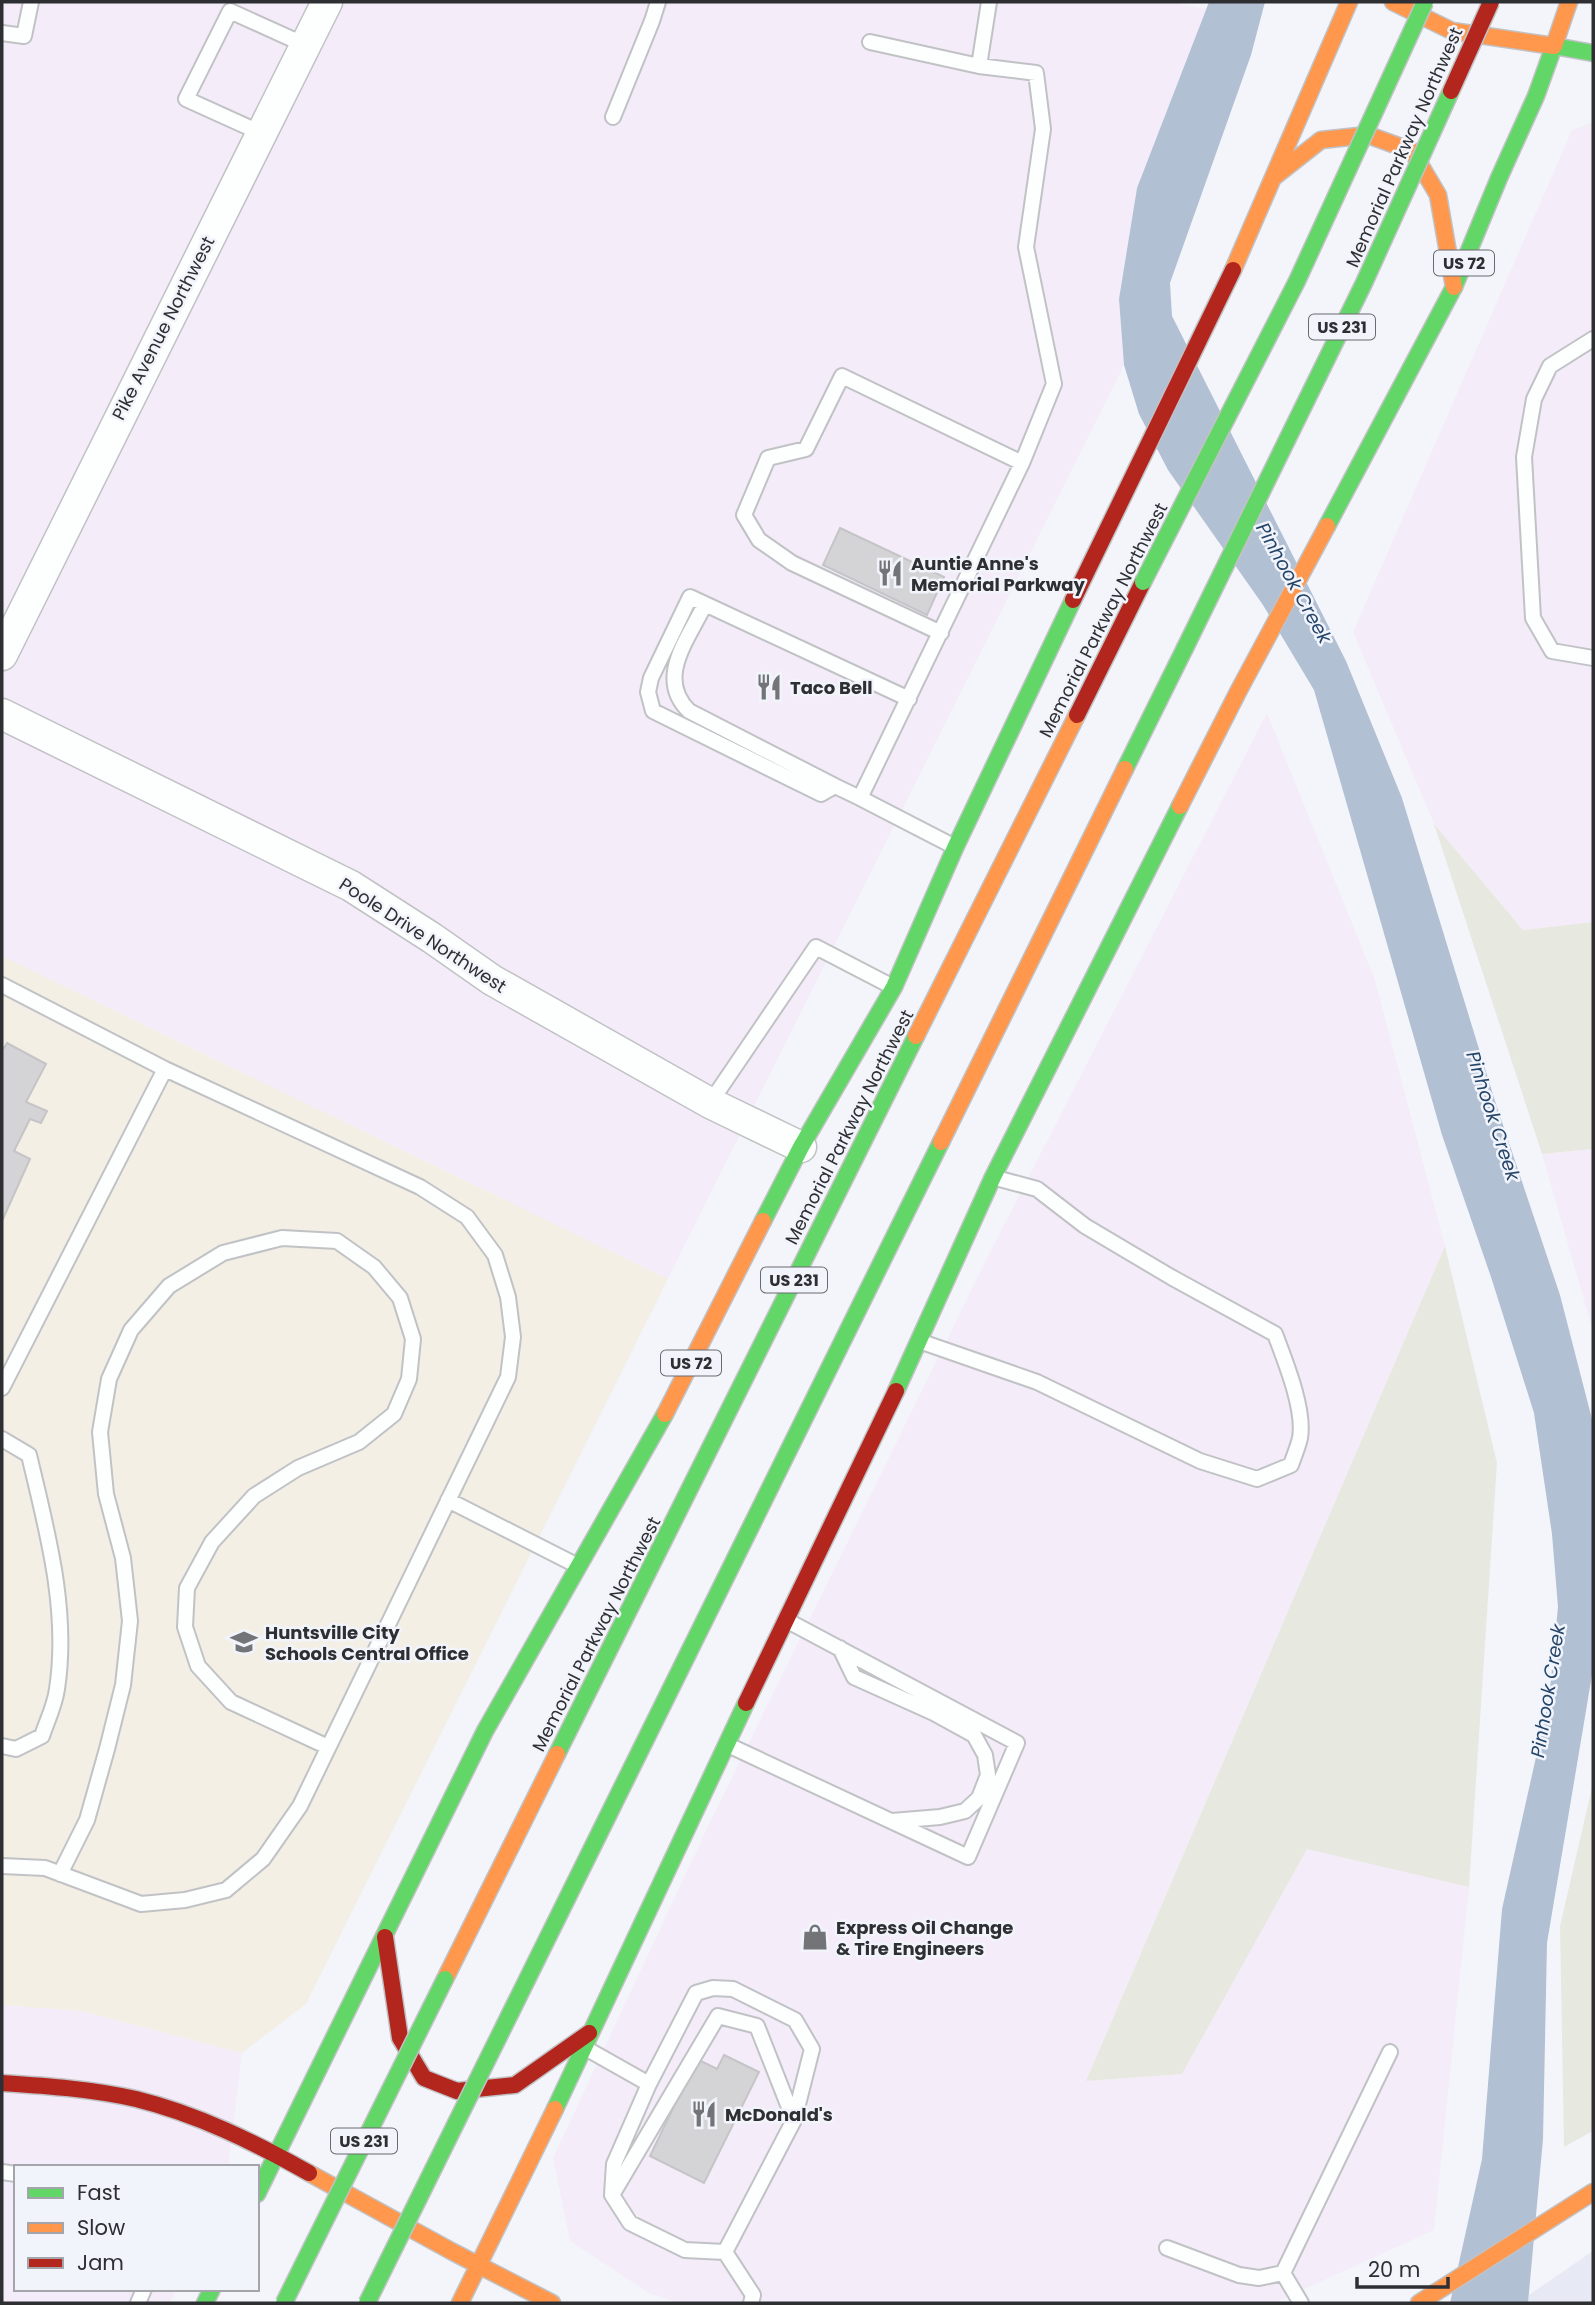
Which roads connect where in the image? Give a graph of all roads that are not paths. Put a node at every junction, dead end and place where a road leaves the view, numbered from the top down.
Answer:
1 (31, 2) edge
2 (327, 2) edge
3 (658, 2) edge
4 (989, 2) edge
5 (1349, 2) edge
6 (1393, 2) edge
7 (1425, 2) edge
8 (1491, 2) edge
9 (1569, 2) edge
10 (2, 33) edge
11 (870, 42) dead end
12 (305, 45) junction
13 (1553, 46) junction
14 (1593, 53) edge
15 (979, 66) junction
16 (613, 117) dead end
17 (261, 133) junction
18 (1271, 179) junction
19 (1454, 287) junction
20 (1593, 339) edge
21 (1022, 463) junction
22 (705, 604) junction
23 (941, 633) junction
24 (2, 655) edge
25 (1593, 658) edge
26 (909, 699) junction
27 (2, 713) edge
28 (835, 786) junction
29 (860, 798) junction
30 (955, 848) junction
31 (2, 985) edge
32 (894, 988) junction
33 (165, 1069) junction
34 (710, 1103) junction
35 (801, 1147) junction
36 (993, 1177) junction
37 (920, 1342) junction
38 (2, 1388) edge
39 (2, 1439) edge
40 (448, 1500) junction
41 (578, 1566) junction
42 (785, 1619) junction
43 (839, 1648) junction
44 (727, 1744) junction
45 (2, 1746) edge
46 (328, 1747) junction
47 (890, 1821) junction
48 (2, 1866) edge
49 (60, 1874) junction
50 (385, 1937) junction
51 (594, 2030) junction
52 (585, 2049) junction
53 (1390, 2052) dead end
54 (2, 2083) edge
55 (649, 2084) junction
56 (794, 2120) junction
57 (276, 2154) junction
58 (259, 2190) edge
59 (1593, 2192) edge
60 (612, 2195) junction
61 (1167, 2248) dead end
62 (725, 2252) junction
63 (479, 2267) junction
64 (1283, 2273) junction
65 (284, 2303) edge
66 (367, 2303) edge
67 (460, 2303) edge
68 (552, 2303) edge
69 (751, 2303) edge
70 (1301, 2303) edge
71 (1419, 2303) edge

1 - 10 lane
2 - 12 street, Pike Avenue Northwest
3 - 16 lane
4 - 15 lane
5 - 18 main road, US 72
6 - 13 main road
7 - 65 main road, Memorial Parkway Northwest / US 231, bridge
8 - 66 main road, Memorial Parkway Northwest / US 231, bridge
9 - 13 main road
11 - 15 lane
12 - 17 street, Pike Avenue Northwest
12 - 17 lane
13 - 14 main road
13 - 19 main road, US 72
15 - 21 lane
17 - 24 street, Pike Avenue Northwest
18 - 19 main road
18 - 30 main road, US 72
19 - 36 main road, US 72
20 - 25 lane
21 - 23 lane
21 - 23 lane
22 - 26 lane
22 - 28 lane
22 - 28 lane
23 - 26 lane
26 - 29 lane
27 - 34 street, Poole Drive Northwest
28 - 29 lane
29 - 30 lane
30 - 32 main road, US 72
31 - 33 lane
32 - 34 lane
32 - 35 main road, US 72
33 - 38 lane
33 - 40 lane
34 - 35 street, Poole Drive Northwest
35 - 41 main road, US 72
36 - 37 main road, US 72
36 - 37 lane
37 - 42 main road, US 72
39 - 45 lane
40 - 41 lane
40 - 46 lane
41 - 50 main road, US 72
42 - 43 lane
42 - 44 main road, US 72
43 - 47 lane
43 - 47 lane
44 - 47 lane
44 - 51 main road, US 72
46 - 49 lane
46 - 49 lane
48 - 49 lane
50 - 51 main road
50 - 57 main road, US 72
51 - 52 main road, US 72
52 - 55 lane
52 - 63 main road, US 72
53 - 64 lane
54 - 57 main road
55 - 56 lane
55 - 60 lane
56 - 60 lane
56 - 62 lane
57 - 58 main road, US 72
57 - 63 main road
59 - 71 main road
60 - 62 lane
61 - 64 lane
62 - 69 lane
63 - 67 main road, US 72
63 - 68 main road
64 - 70 lane

